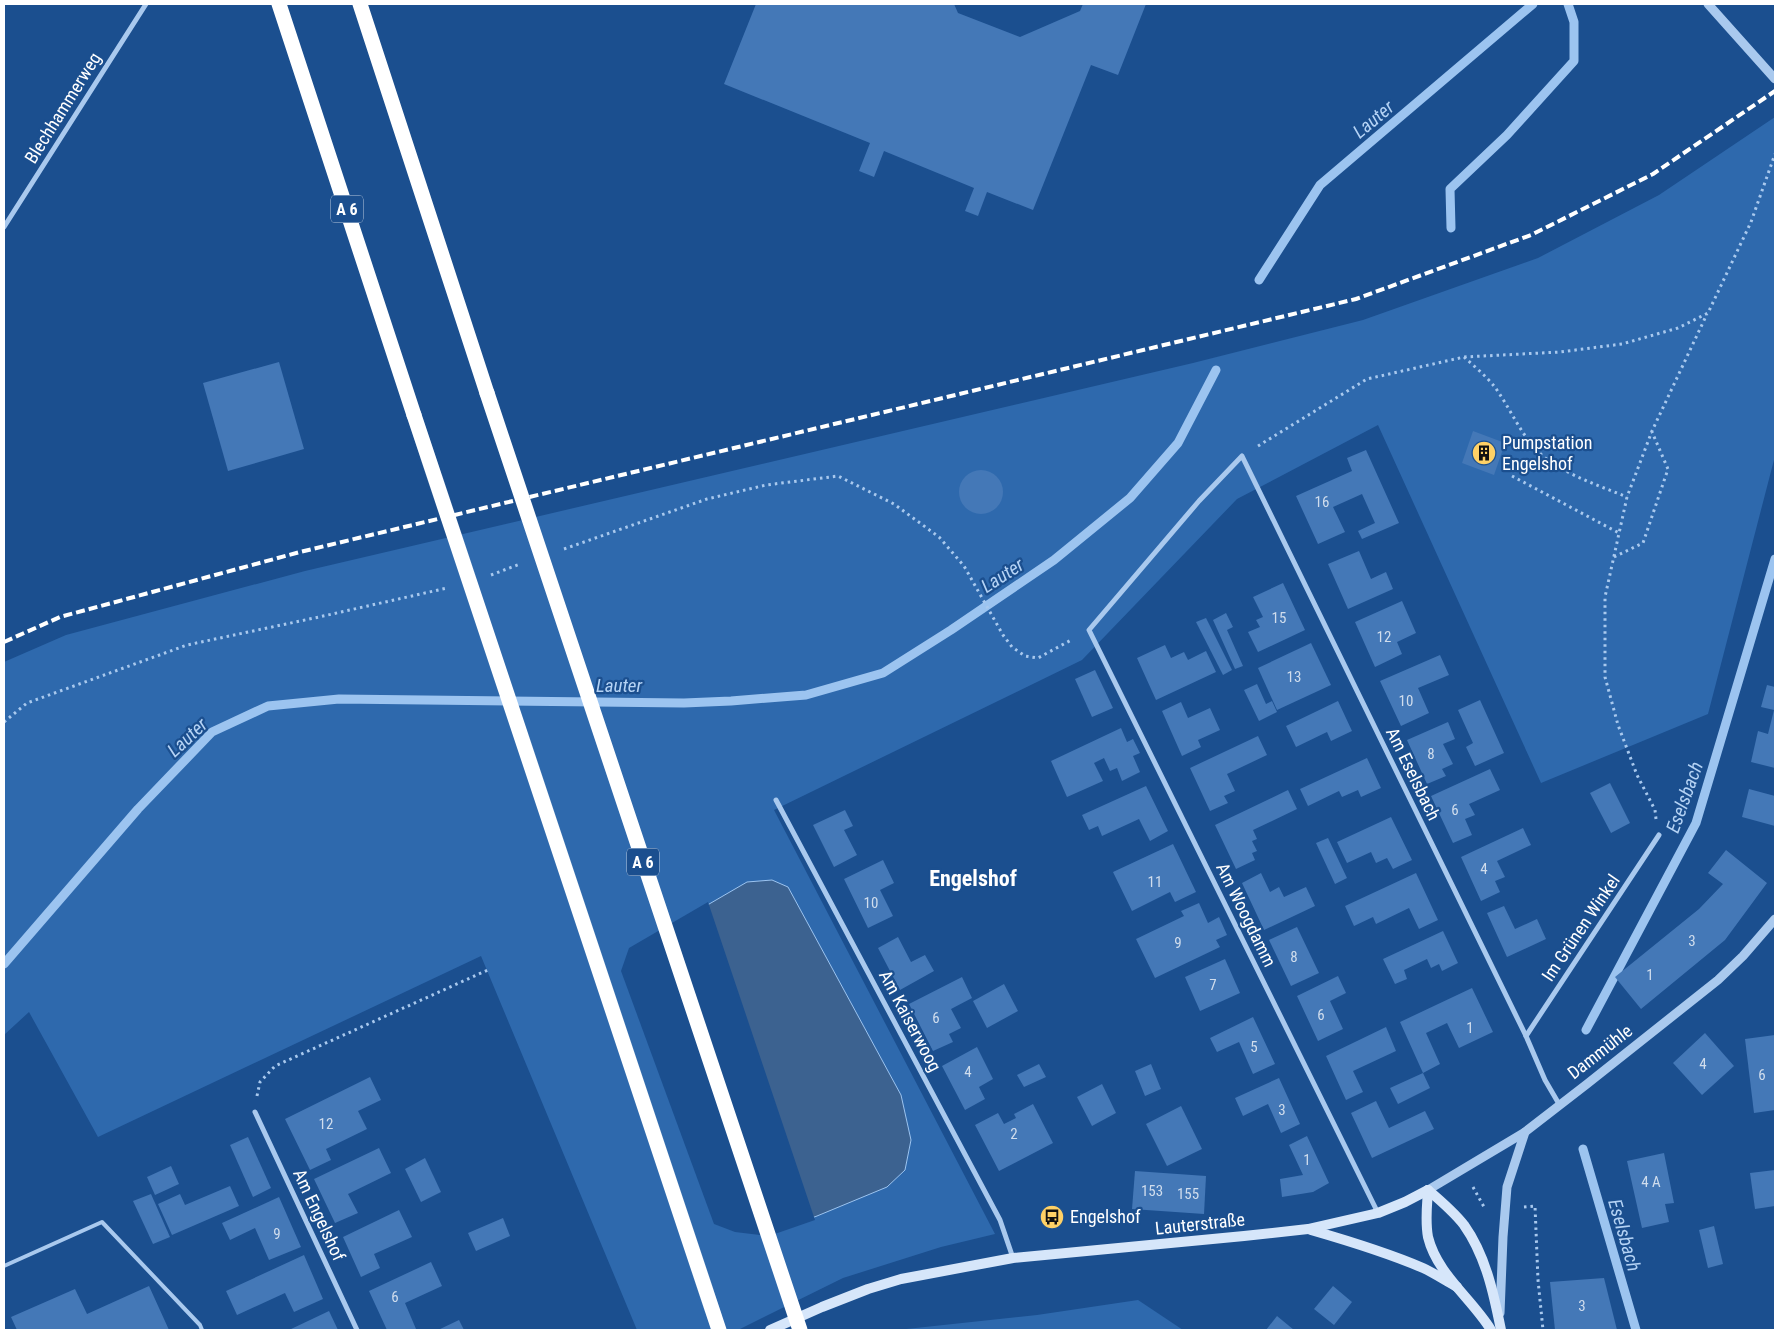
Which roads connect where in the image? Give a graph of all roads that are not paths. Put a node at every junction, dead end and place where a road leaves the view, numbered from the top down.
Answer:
1 (146, 4) edge
2 (279, 4) edge
3 (360, 4) edge
4 (1708, 4) edge
5 (1775, 79) edge
6 (4, 227) edge
7 (1088, 630) joint
8 (776, 800) dead end
9 (1659, 835) road end
10 (1775, 919) edge
11 (1526, 1036) junction
12 (1559, 1104) junction
13 (255, 1112) road end
14 (1525, 1132) junction
15 (1428, 1190) junction
16 (1378, 1213) junction
17 (1308, 1229) junction
18 (1013, 1258) junction
19 (4, 1266) edge
20 (1457, 1288) junction
21 (1497, 1328) edge
22 (202, 1330) edge
23 (357, 1330) edge
24 (719, 1330) edge
25 (770, 1330) edge
26 (800, 1330) edge

1 - 6 street, Blechhammerweg
2 - 24 highway, A 6, bridge
3 - 26 highway, A 6, bridge
4 - 5 street
7 - 11 street, Am Eselsbach
7 - 16 street, Am Woogdamm
8 - 18 street, Am Kaiserwoog
9 - 11 street, Im Grünen Winkel
10 - 12 street, Dammühle
11 - 12 street, Am Eselsbach
12 - 14 street, Dammühle
13 - 23 street, Am Engelshof
14 - 15 street, Dammühle
14 - 21 street
15 - 16 main road, Lauterstraße
15 - 20 main road
15 - 21 main road
16 - 17 main road, Lauterstraße
17 - 18 main road, Lauterstraße
17 - 20 main road
18 - 25 main road, Lauterstraße
19 - 22 lane
20 - 21 main road

